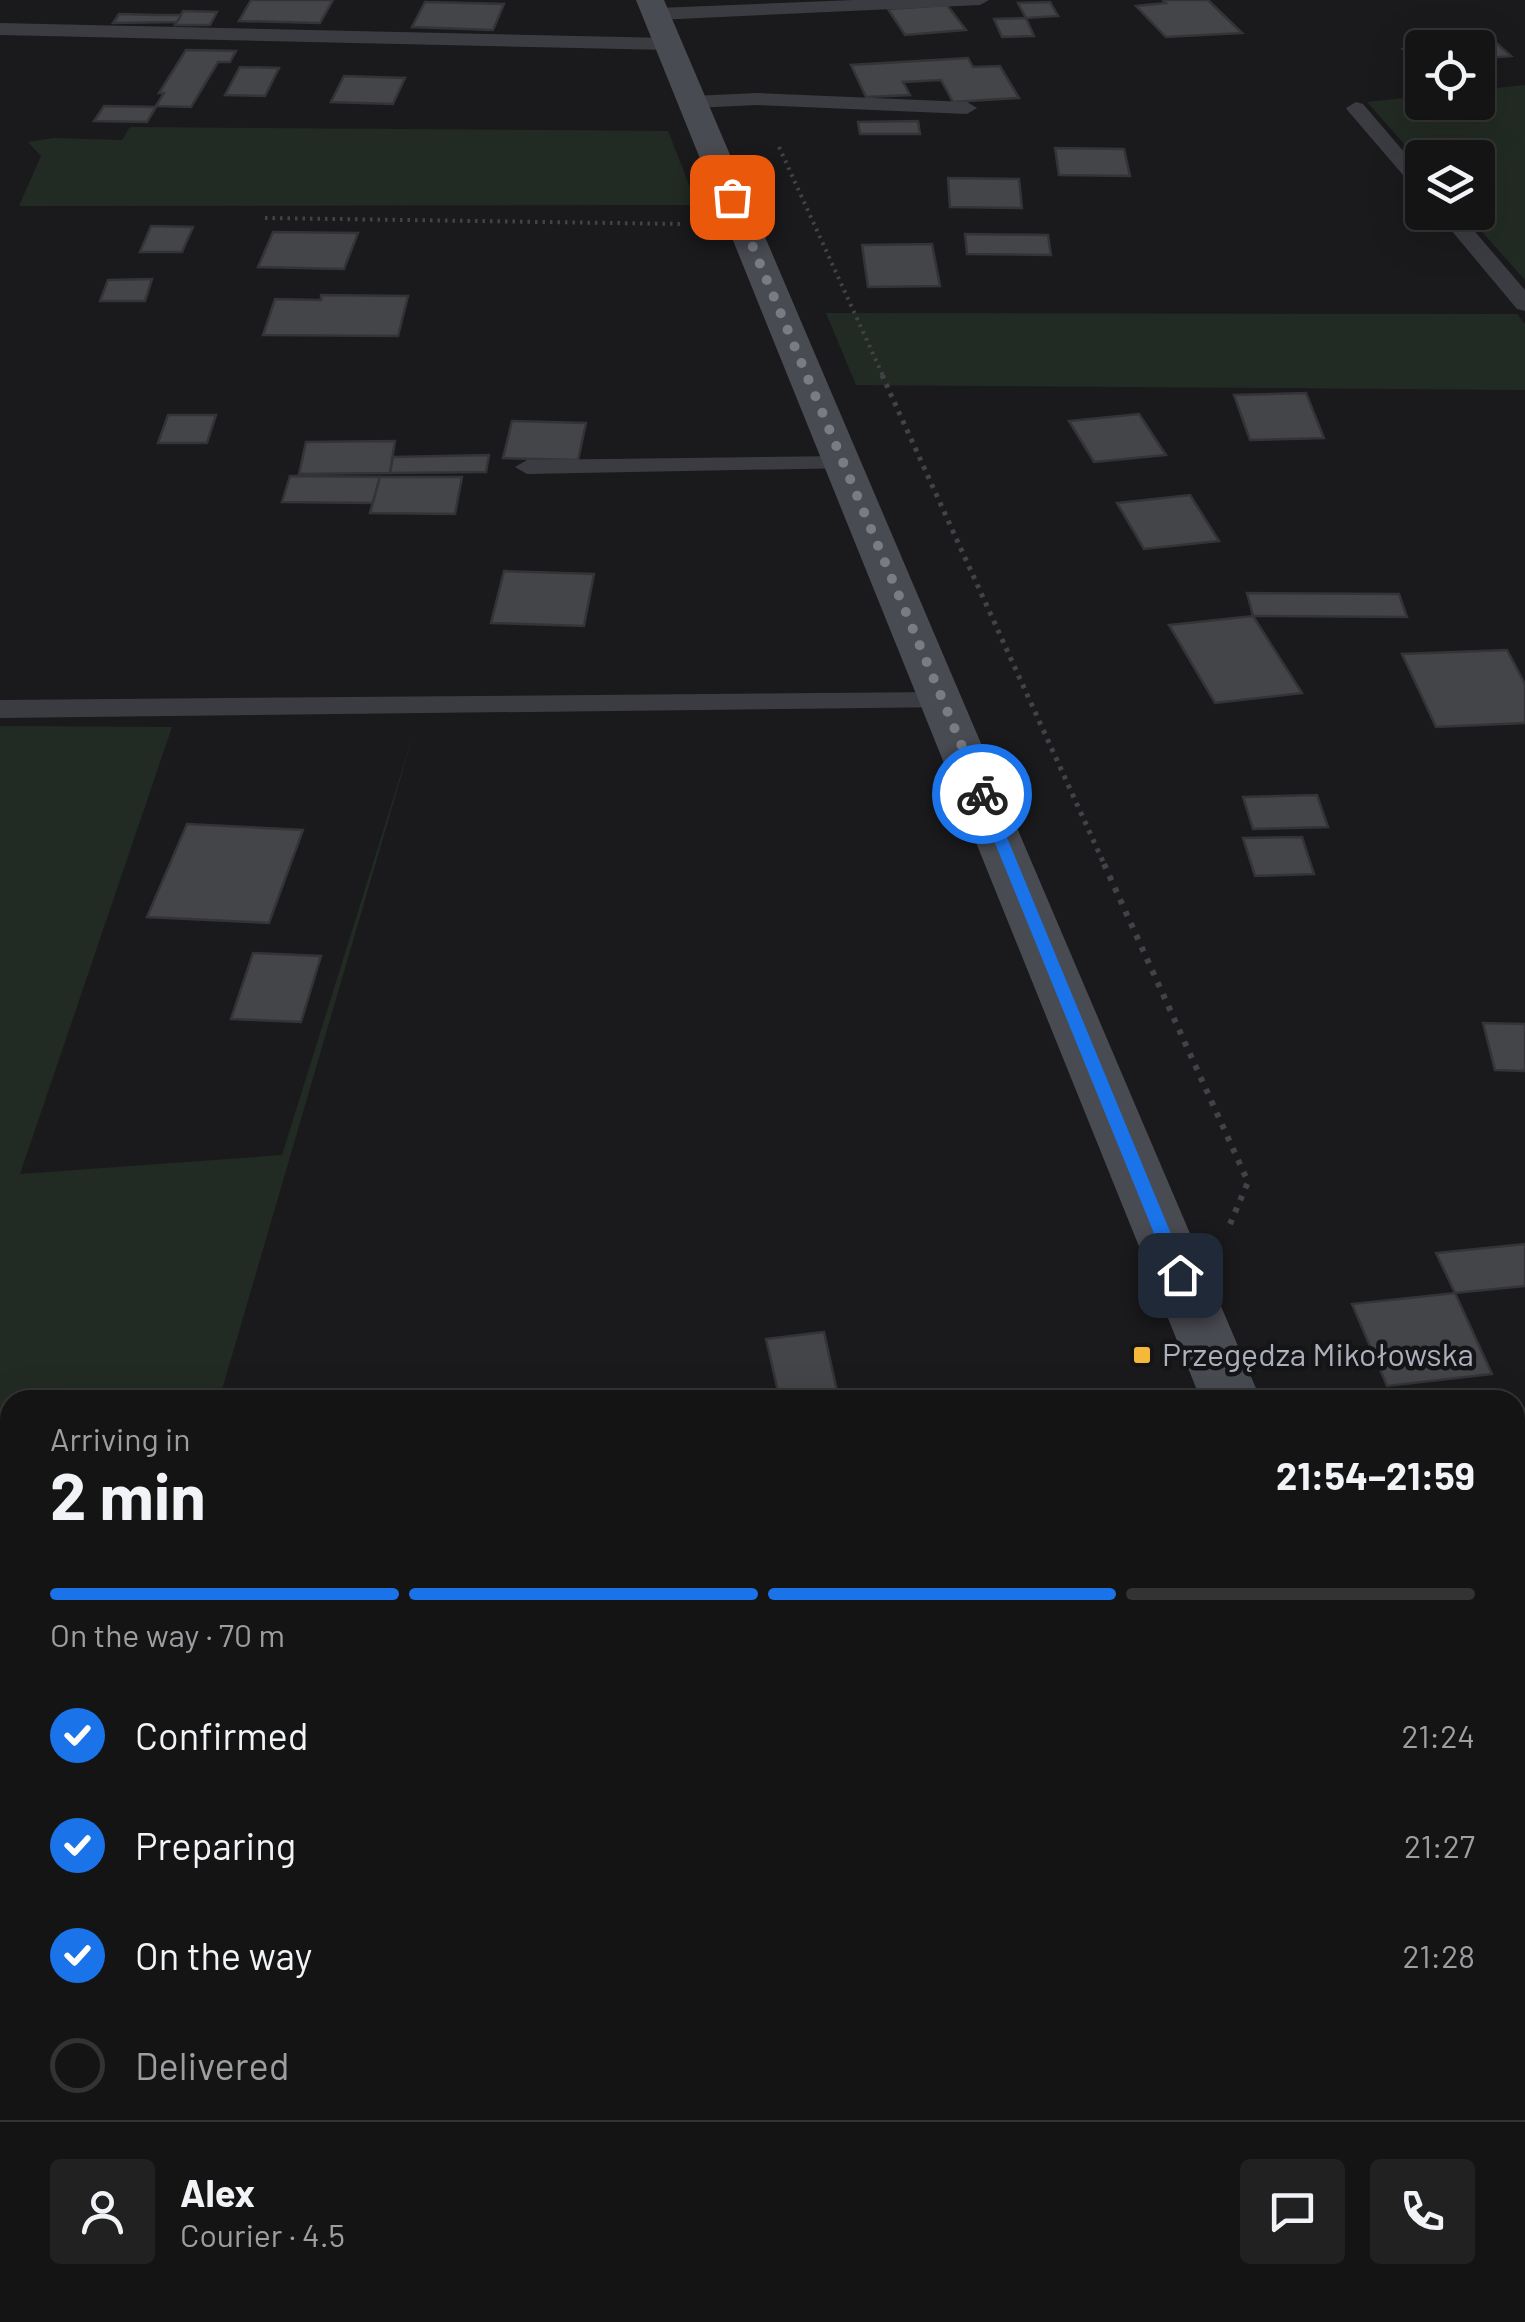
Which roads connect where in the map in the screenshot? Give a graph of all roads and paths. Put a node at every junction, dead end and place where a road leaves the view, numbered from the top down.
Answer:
1 (980, 0) edge
2 (658, 19) edge
3 (0, 29) edge
4 (757, 100) junction
5 (693, 102) junction
6 (967, 108) dead end
7 (1356, 108) dead end
8 (1405, 165) edge
9 (265, 218) dead end
10 (744, 225) junction
11 (1461, 230) edge
12 (1525, 304) edge
13 (842, 463) junction
14 (527, 468) dead end
15 (944, 700) junction
16 (0, 709) edge
17 (1180, 1275) junction
18 (1228, 1390) edge

1 - 2 lane
2 - 3 lane
2 - 5 main road
4 - 5 lane
4 - 6 lane
4 - 17 path
5 - 10 main road
7 - 8 lane
9 - 10 path
10 - 13 main road
11 - 12 lane
13 - 14 lane
13 - 15 main road
15 - 16 lane
15 - 17 main road
17 - 18 main road

